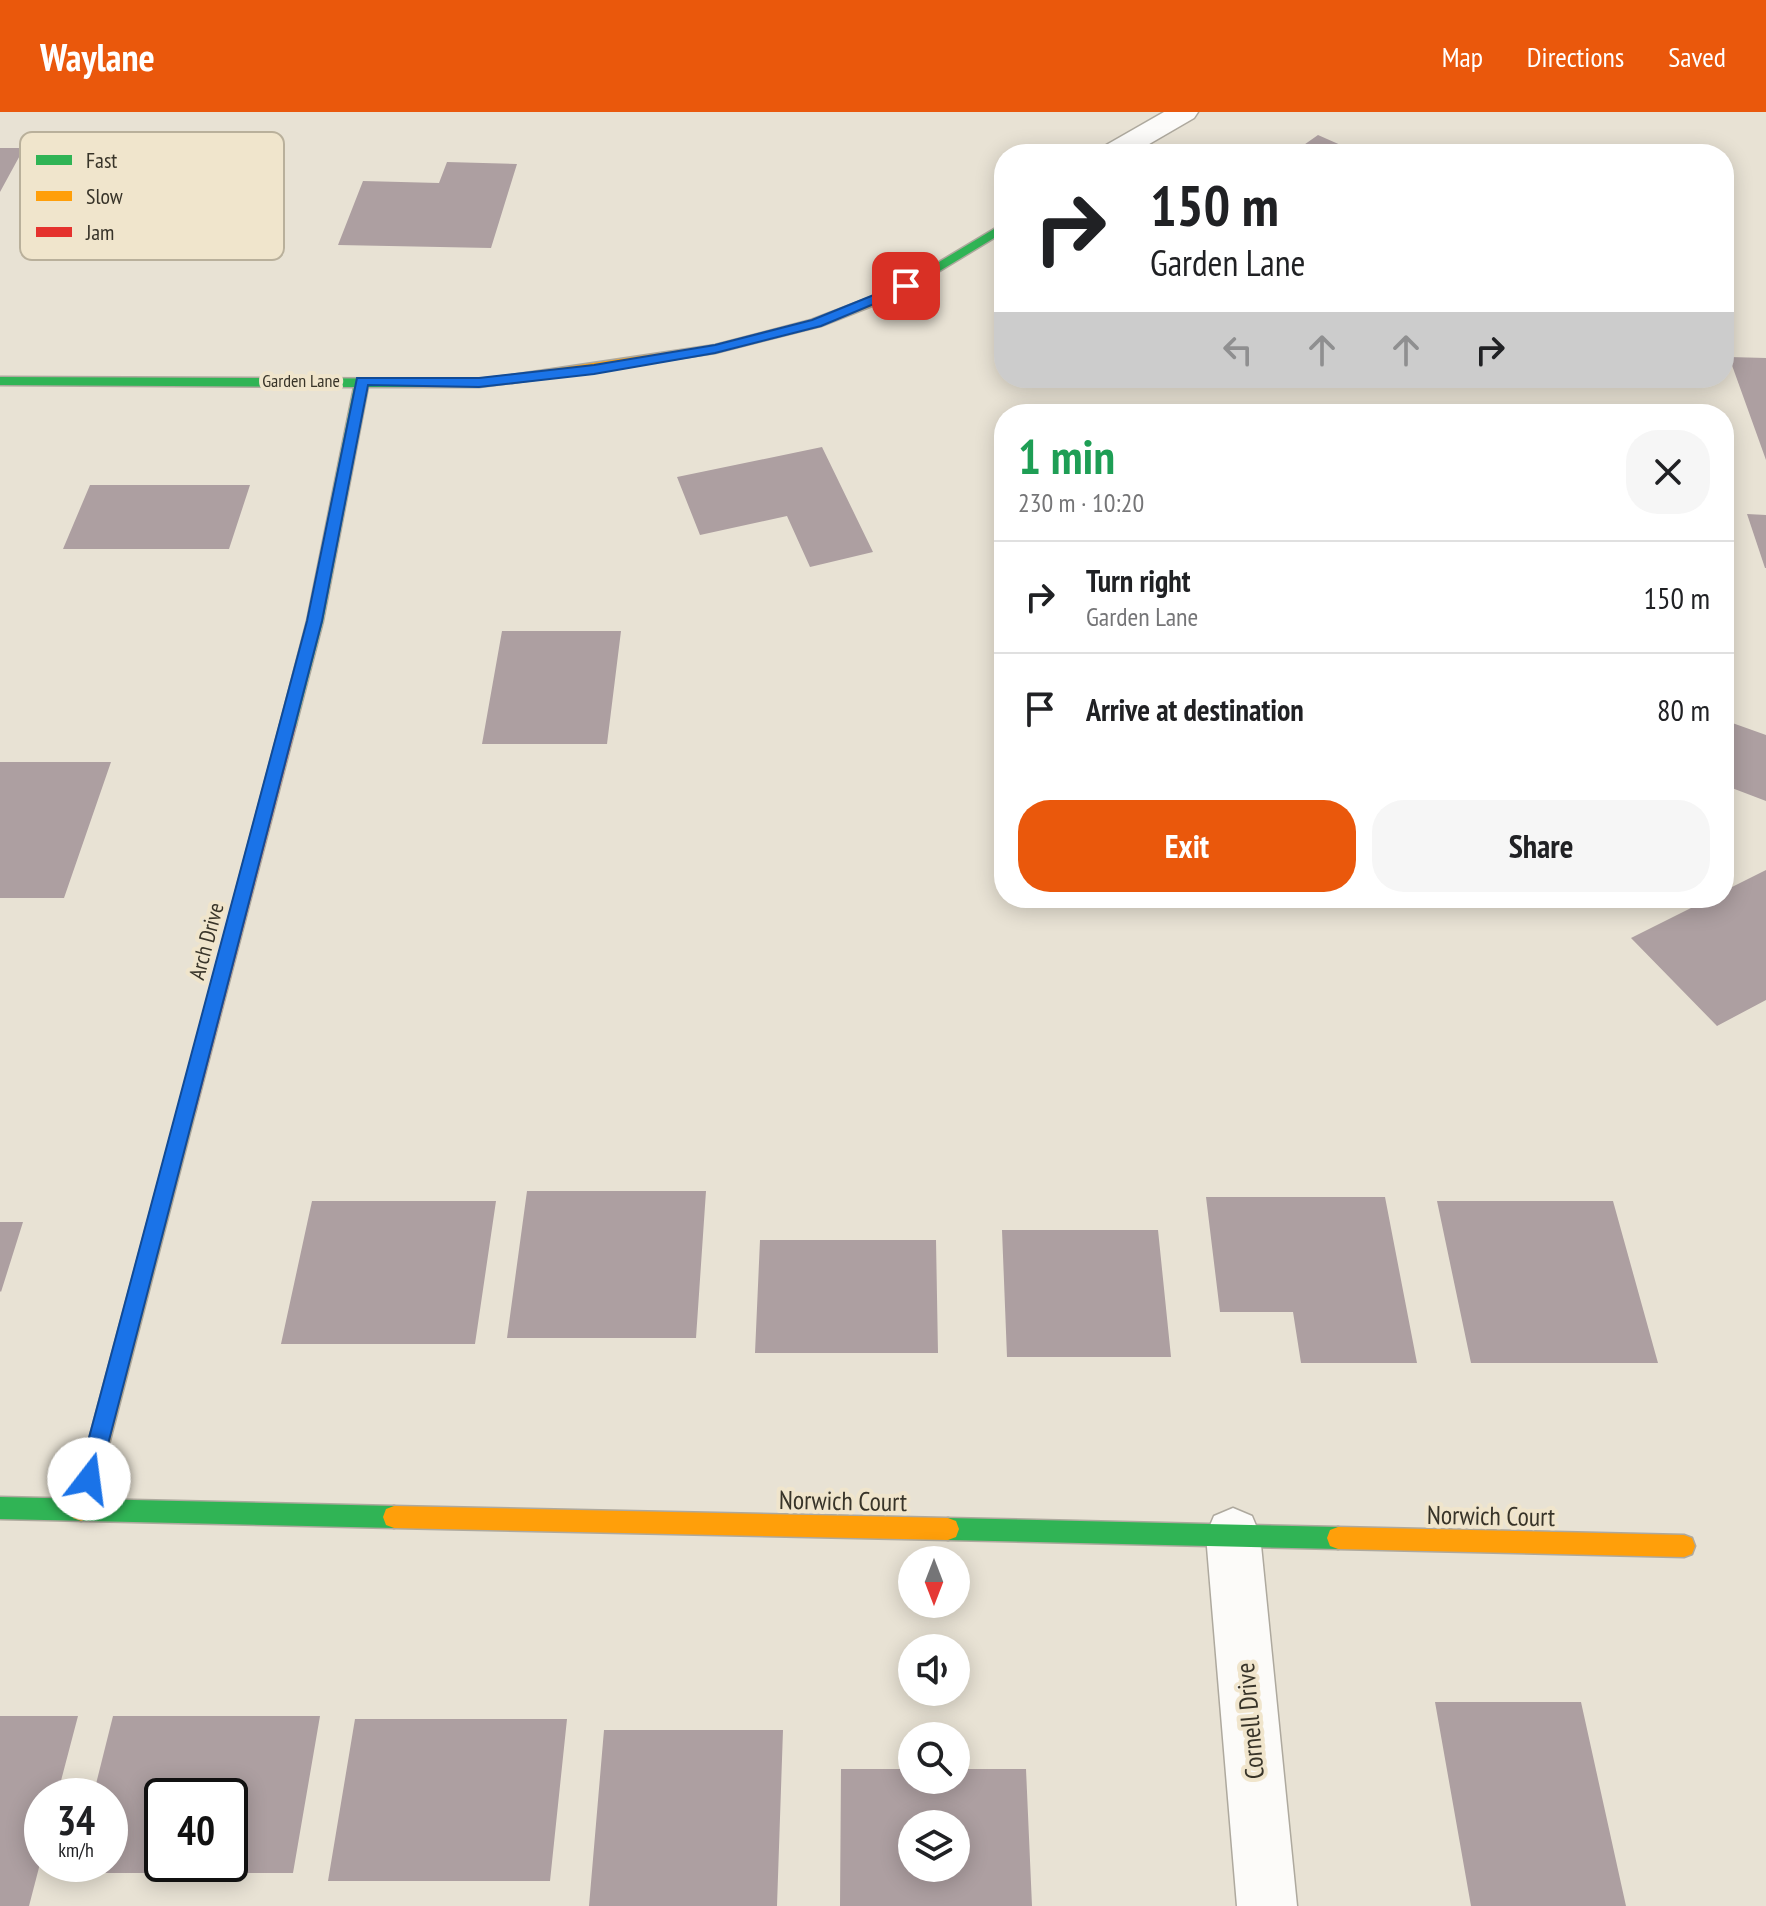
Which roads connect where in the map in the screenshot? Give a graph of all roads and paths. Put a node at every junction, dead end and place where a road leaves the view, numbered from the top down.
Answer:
1 (1184, 112) edge
2 (1128, 144) edge
3 (994, 233) edge
4 (0, 381) edge
5 (362, 381) junction
6 (0, 1508) edge
7 (81, 1510) junction
8 (1233, 1535) junction
9 (1684, 1546) dead end
10 (1267, 1906) edge

1 - 2 street
3 - 5 street, Garden Lane
4 - 5 street, Garden Lane
5 - 7 street, Arch Drive
6 - 7 street, Norwich Court
7 - 8 street, Norwich Court
8 - 9 street, Norwich Court
8 - 10 street, Cornell Drive

